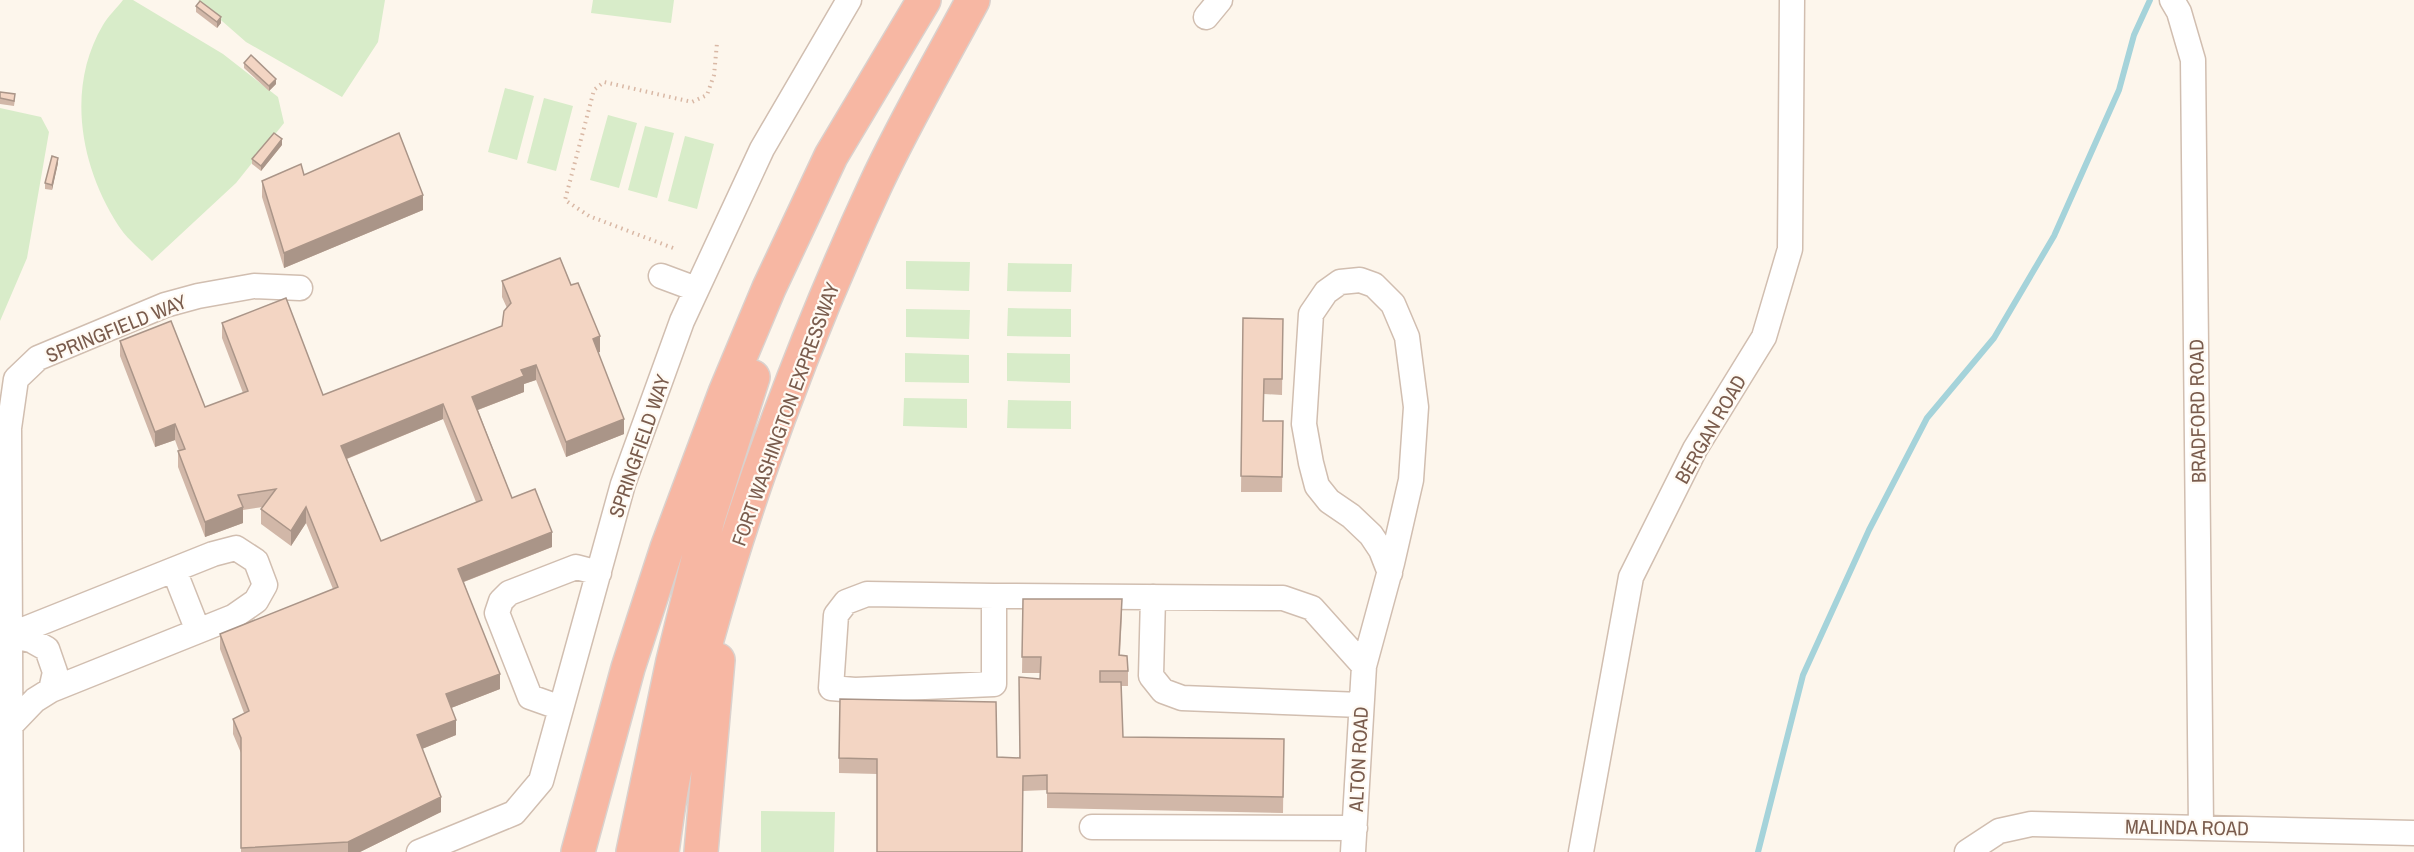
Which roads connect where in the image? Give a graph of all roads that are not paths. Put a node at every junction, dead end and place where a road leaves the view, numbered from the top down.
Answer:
1 (849, 0) edge
2 (925, 0) edge
3 (973, 0) edge
4 (1792, 0) edge
5 (2172, 0) edge
6 (661, 276) dead end
7 (300, 288) dead end
8 (696, 289) junction
9 (174, 570) junction
10 (599, 573) junction
11 (1390, 573) junction
12 (724, 586) junction
13 (994, 596) junction
14 (1153, 597) junction
15 (198, 631) junction
16 (10, 635) junction
17 (1364, 666) junction
18 (51, 690) junction
19 (1361, 705) junction
20 (561, 708) junction
21 (11, 725) junction
22 (1092, 827) dead end
23 (2201, 827) junction
24 (1354, 828) junction
25 (2414, 833) edge
26 (11, 852) edge
27 (419, 852) edge
28 (578, 852) edge
29 (633, 852) edge
30 (662, 852) edge
31 (701, 852) edge
32 (1353, 852) edge
33 (1581, 852) edge
34 (1967, 852) edge

1 - 8 street, SPRINGFIELD WAY
2 - 28 highway
2 - 29 highway
3 - 12 highway, FORT WASHINGTON EXPRESSWAY
4 - 33 street, BERGAN ROAD
5 - 23 street, BRADFORD ROAD
6 - 8 street
7 - 16 street, SPRINGFIELD WAY
8 - 10 street, SPRINGFIELD WAY
9 - 15 street
9 - 15 street
9 - 16 street
10 - 20 street, SPRINGFIELD WAY
10 - 20 street
11 - 11 street, ALTON ROAD
11 - 17 street, ALTON ROAD
12 - 30 highway, FORT WASHINGTON EXPRESSWAY
12 - 31 highway
13 - 13 street
13 - 14 street
14 - 17 street
14 - 19 street
15 - 18 street
16 - 18 street
16 - 21 street, SPRINGFIELD WAY
17 - 19 street, ALTON ROAD
18 - 21 street
19 - 24 street, ALTON ROAD
20 - 27 street, SPRINGFIELD WAY
21 - 26 street, SPRINGFIELD WAY
22 - 24 street
23 - 25 street, MALINDA ROAD
23 - 34 street, MALINDA ROAD
24 - 32 street, ALTON ROAD

